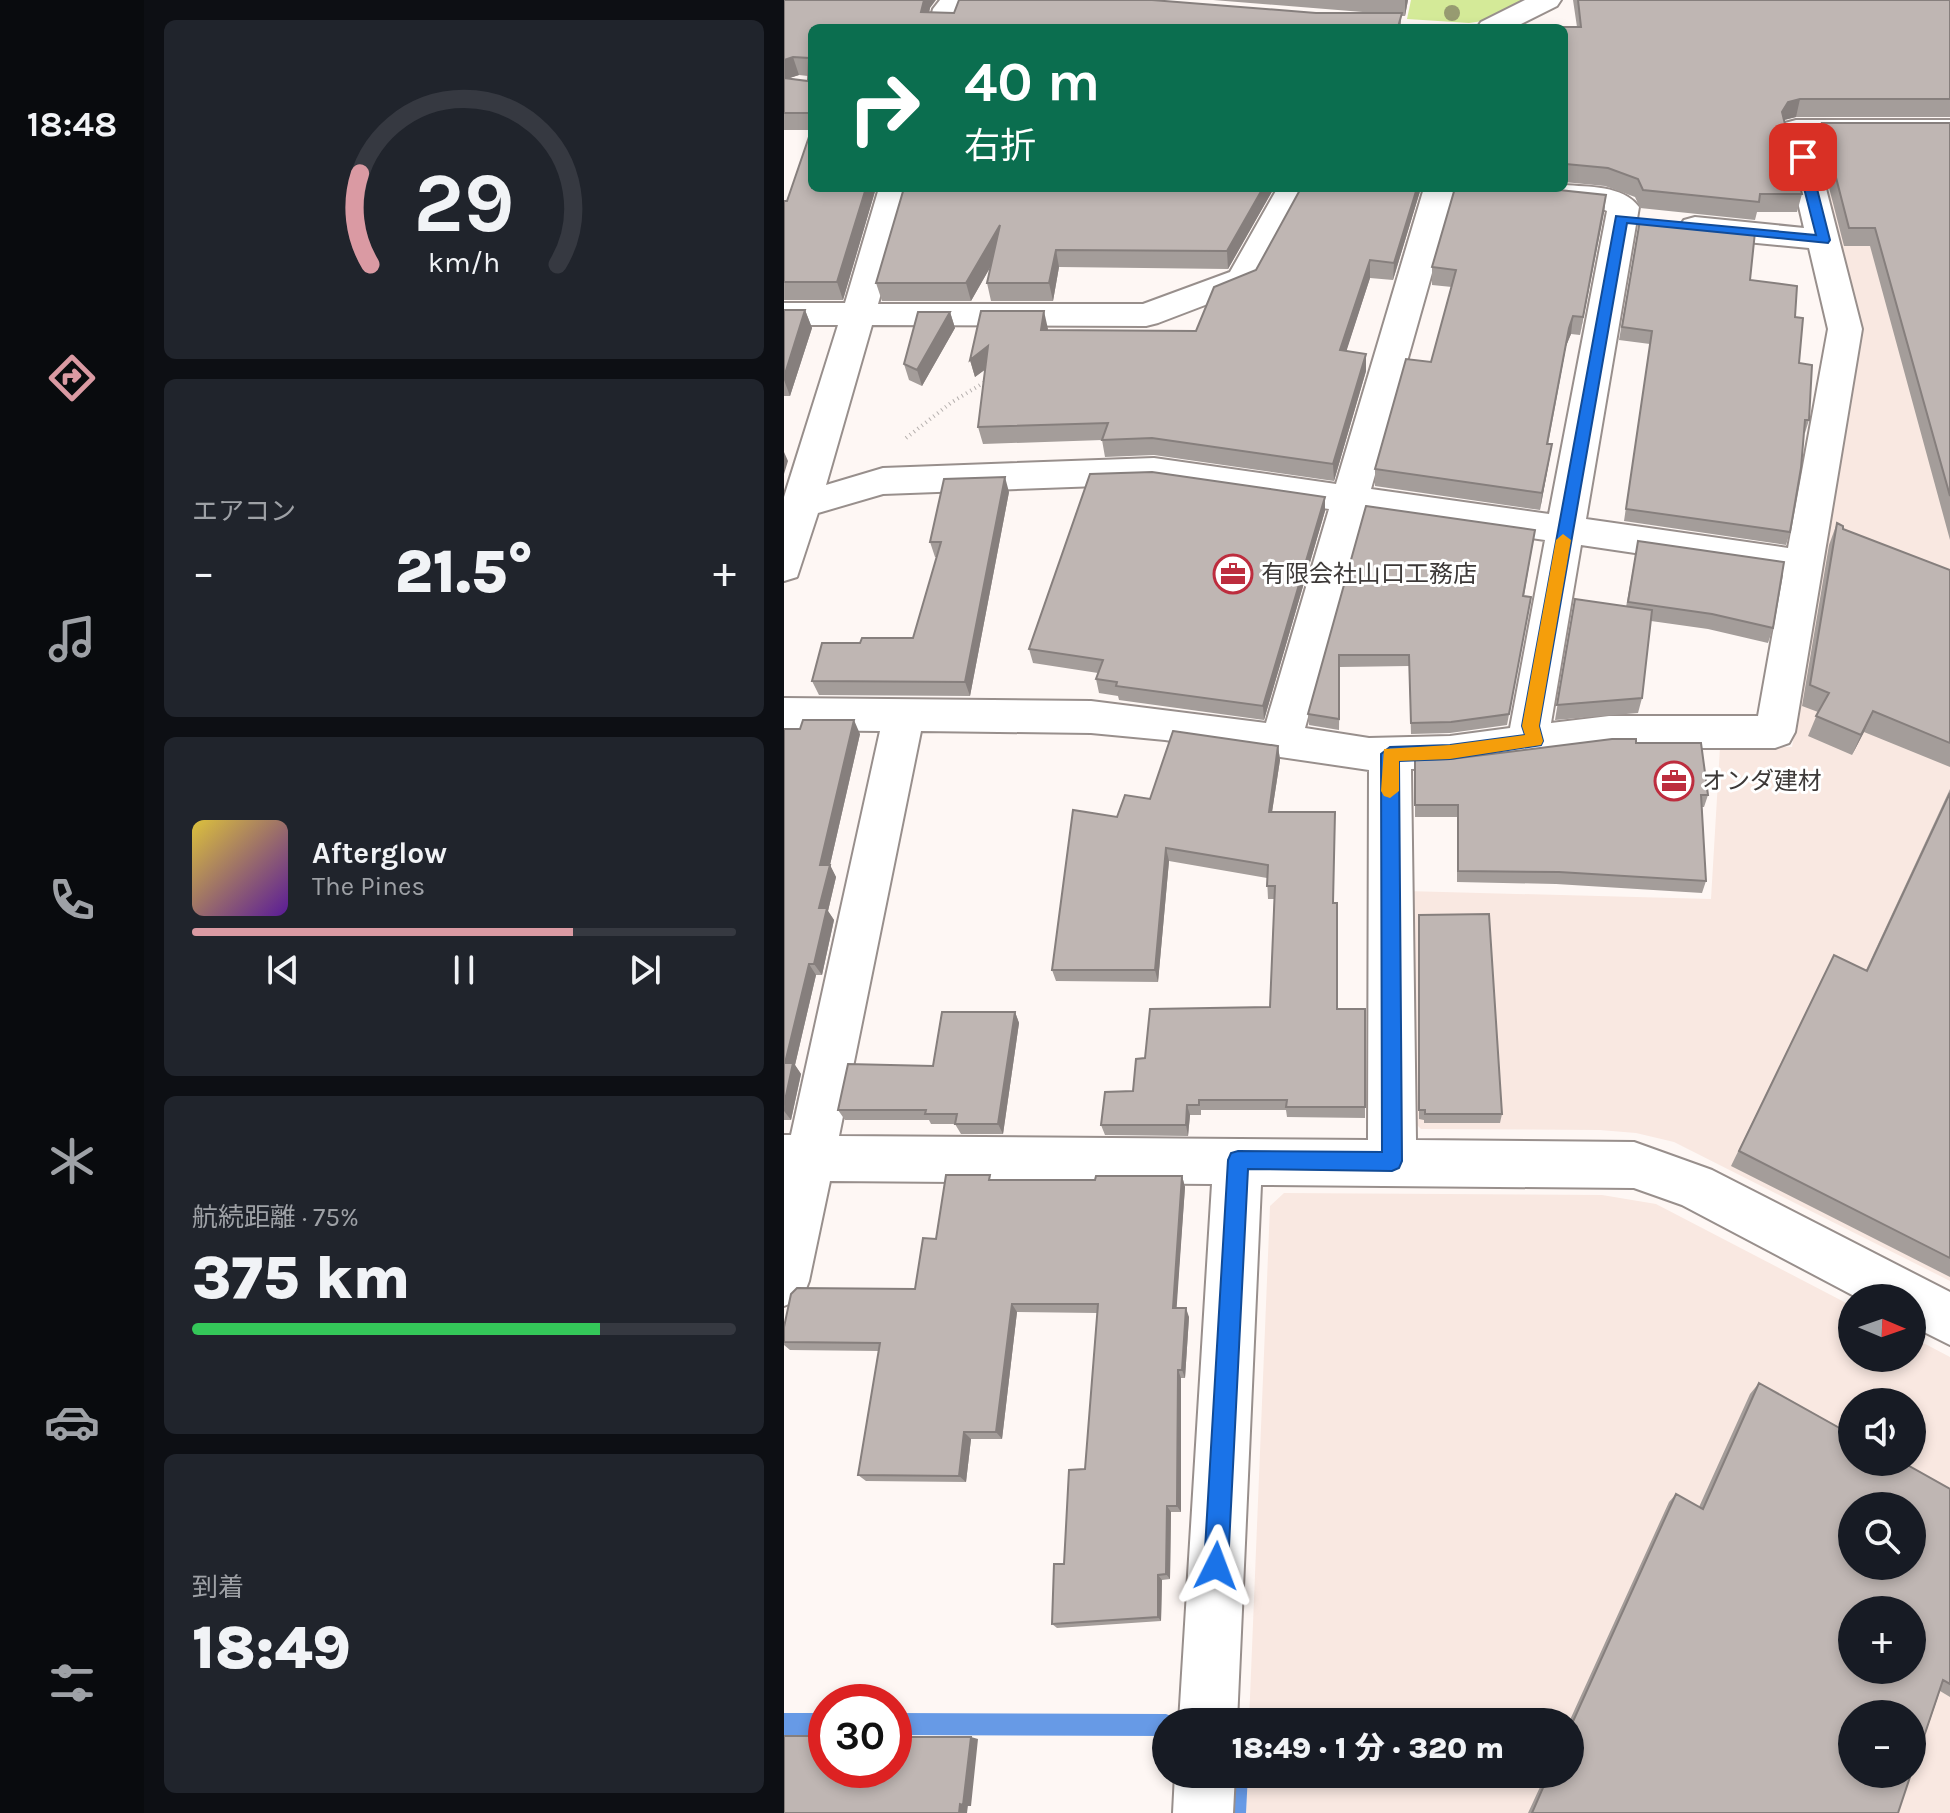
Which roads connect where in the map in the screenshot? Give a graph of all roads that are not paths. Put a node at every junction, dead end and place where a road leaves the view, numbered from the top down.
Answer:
1 (954, 0) edge
2 (1547, 0) edge
3 (943, 24) edge
4 (1499, 24) edge
5 (1950, 129) edge
6 (894, 192) edge
7 (1302, 192) edge
8 (1439, 192) edge
9 (1529, 192) edge
10 (1646, 222) junction
11 (1823, 240) junction
12 (784, 314) edge
13 (858, 314) junction
14 (1350, 499) junction
15 (793, 508) edge
16 (1565, 529) junction
17 (1805, 564) junction
18 (784, 567) edge
19 (784, 714) edge
20 (904, 715) junction
21 (1535, 741) junction
22 (1280, 743) junction
23 (1390, 754) junction
24 (797, 1158) edge
25 (1238, 1160) junction
26 (1392, 1161) junction
27 (784, 1281) edge
28 (1884, 1284) edge
29 (1926, 1306) edge
30 (1950, 1319) edge
31 (1209, 1708) edge
32 (1204, 1788) edge
33 (1203, 1813) edge

1 - 3 street
2 - 4 street
5 - 11 street
6 - 13 street
7 - 13 street
8 - 14 street
9 - 10 street
10 - 11 street
10 - 16 street
11 - 17 street
12 - 13 street
13 - 15 street
14 - 15 street
14 - 16 street
14 - 22 street
15 - 18 street
16 - 17 street
16 - 21 street
17 - 21 street
19 - 20 street
20 - 22 street
20 - 24 street
21 - 23 street
22 - 23 street
23 - 26 street
24 - 25 street
24 - 27 street
25 - 26 street
25 - 31 street
26 - 28 street
29 - 30 street
32 - 33 street

